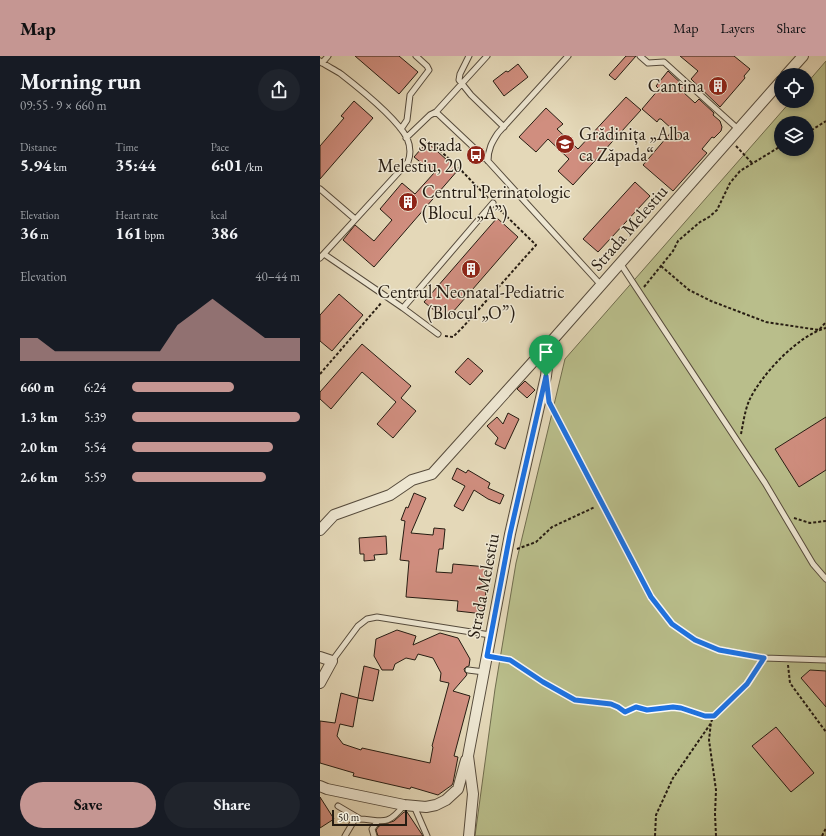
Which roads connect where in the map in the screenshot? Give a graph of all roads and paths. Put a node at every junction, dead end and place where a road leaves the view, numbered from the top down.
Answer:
1 (328, 56) edge
2 (416, 56) edge
3 (469, 56) edge
4 (487, 56) edge
5 (568, 56) edge
6 (640, 56) edge
7 (802, 56) edge
8 (321, 62) edge
9 (792, 68) edge
10 (461, 84) junction
11 (774, 88) edge
12 (436, 112) junction
13 (826, 121) edge
14 (504, 127) junction
15 (401, 129) junction
16 (738, 129) junction
17 (814, 129) edge
18 (406, 138) junction
19 (729, 139) junction
20 (436, 147) dead end
21 (774, 150) edge
22 (488, 161) junction
23 (752, 162) junction
24 (320, 189) edge
25 (493, 203) junction
26 (355, 219) junction
27 (322, 256) edge
28 (620, 263) junction
29 (661, 266) junction
30 (601, 285) junction
31 (641, 291) dead end
32 (387, 296) junction
33 (404, 308) junction
34 (826, 322) edge
35 (826, 328) edge
36 (819, 330) junction
37 (438, 334) joint
38 (550, 343) junction
39 (320, 374) edge
40 (546, 376) junction
41 (739, 443) junction
42 (602, 504) junction
43 (784, 516) junction
44 (826, 521) edge
45 (320, 530) edge
46 (506, 552) junction
47 (826, 579) edge
48 (490, 636) junction
49 (487, 656) junction
50 (320, 657) edge
51 (764, 658) junction
52 (788, 658) junction
53 (826, 660) edge
54 (332, 661) junction
55 (468, 670) dead end
56 (484, 672) junction
57 (320, 683) edge
58 (714, 716) junction
59 (711, 722) junction
60 (826, 732) edge
61 (468, 756) junction
62 (320, 786) edge
63 (408, 805) junction
64 (338, 806) dead end
65 (360, 819) junction
66 (376, 822) junction
67 (826, 828) edge
68 (345, 836) edge
69 (374, 836) edge
70 (427, 836) edge
71 (468, 836) edge
72 (655, 836) edge
73 (716, 836) edge
74 (822, 836) edge

1 - 8 lane
2 - 15 lane
3 - 10 lane
4 - 10 lane
5 - 14 lane
6 - 16 lane
7 - 9 street
8 - 15 lane
10 - 12 lane
10 - 14 lane
11 - 16 street, Strada Melestiu
12 - 18 lane
12 - 22 lane
13 - 17 path
14 - 22 lane
15 - 18 lane
16 - 19 street, Strada Melestiu
18 - 26 lane
19 - 23 path
19 - 28 street, Strada Melestiu
20 - 25 path
21 - 23 path
22 - 30 lane
23 - 29 path
24 - 26 lane
25 - 33 lane
25 - 37 path
26 - 27 lane
27 - 32 lane
28 - 30 street, Strada Melestiu
28 - 41 lane
29 - 31 path
29 - 36 path
30 - 38 street, Strada Melestiu
32 - 33 lane
32 - 39 path
33 - 37 lane
34 - 36 path
35 - 36 path
36 - 41 path
38 - 40 street, Strada Melestiu
38 - 45 street, Strada Melestiu
40 - 42 lane
40 - 46 street, Strada Melestiu
41 - 43 lane
42 - 46 path
42 - 51 lane
43 - 44 path
43 - 47 lane
46 - 48 street, Strada Melestiu
48 - 49 street, Strada Melestiu
48 - 54 lane
49 - 56 street, Strada Melestiu
49 - 58 path
50 - 54 street
51 - 52 lane
51 - 58 path
52 - 53 lane
52 - 60 path
54 - 57 street
55 - 56 lane
56 - 61 street, Strada Melestiu
58 - 59 path
59 - 72 path
59 - 73 path
61 - 63 street
61 - 71 street, Strada Melestiu
62 - 63 street
63 - 66 lane
63 - 70 lane
64 - 65 lane
65 - 66 lane
65 - 68 lane
66 - 69 lane
67 - 74 path

